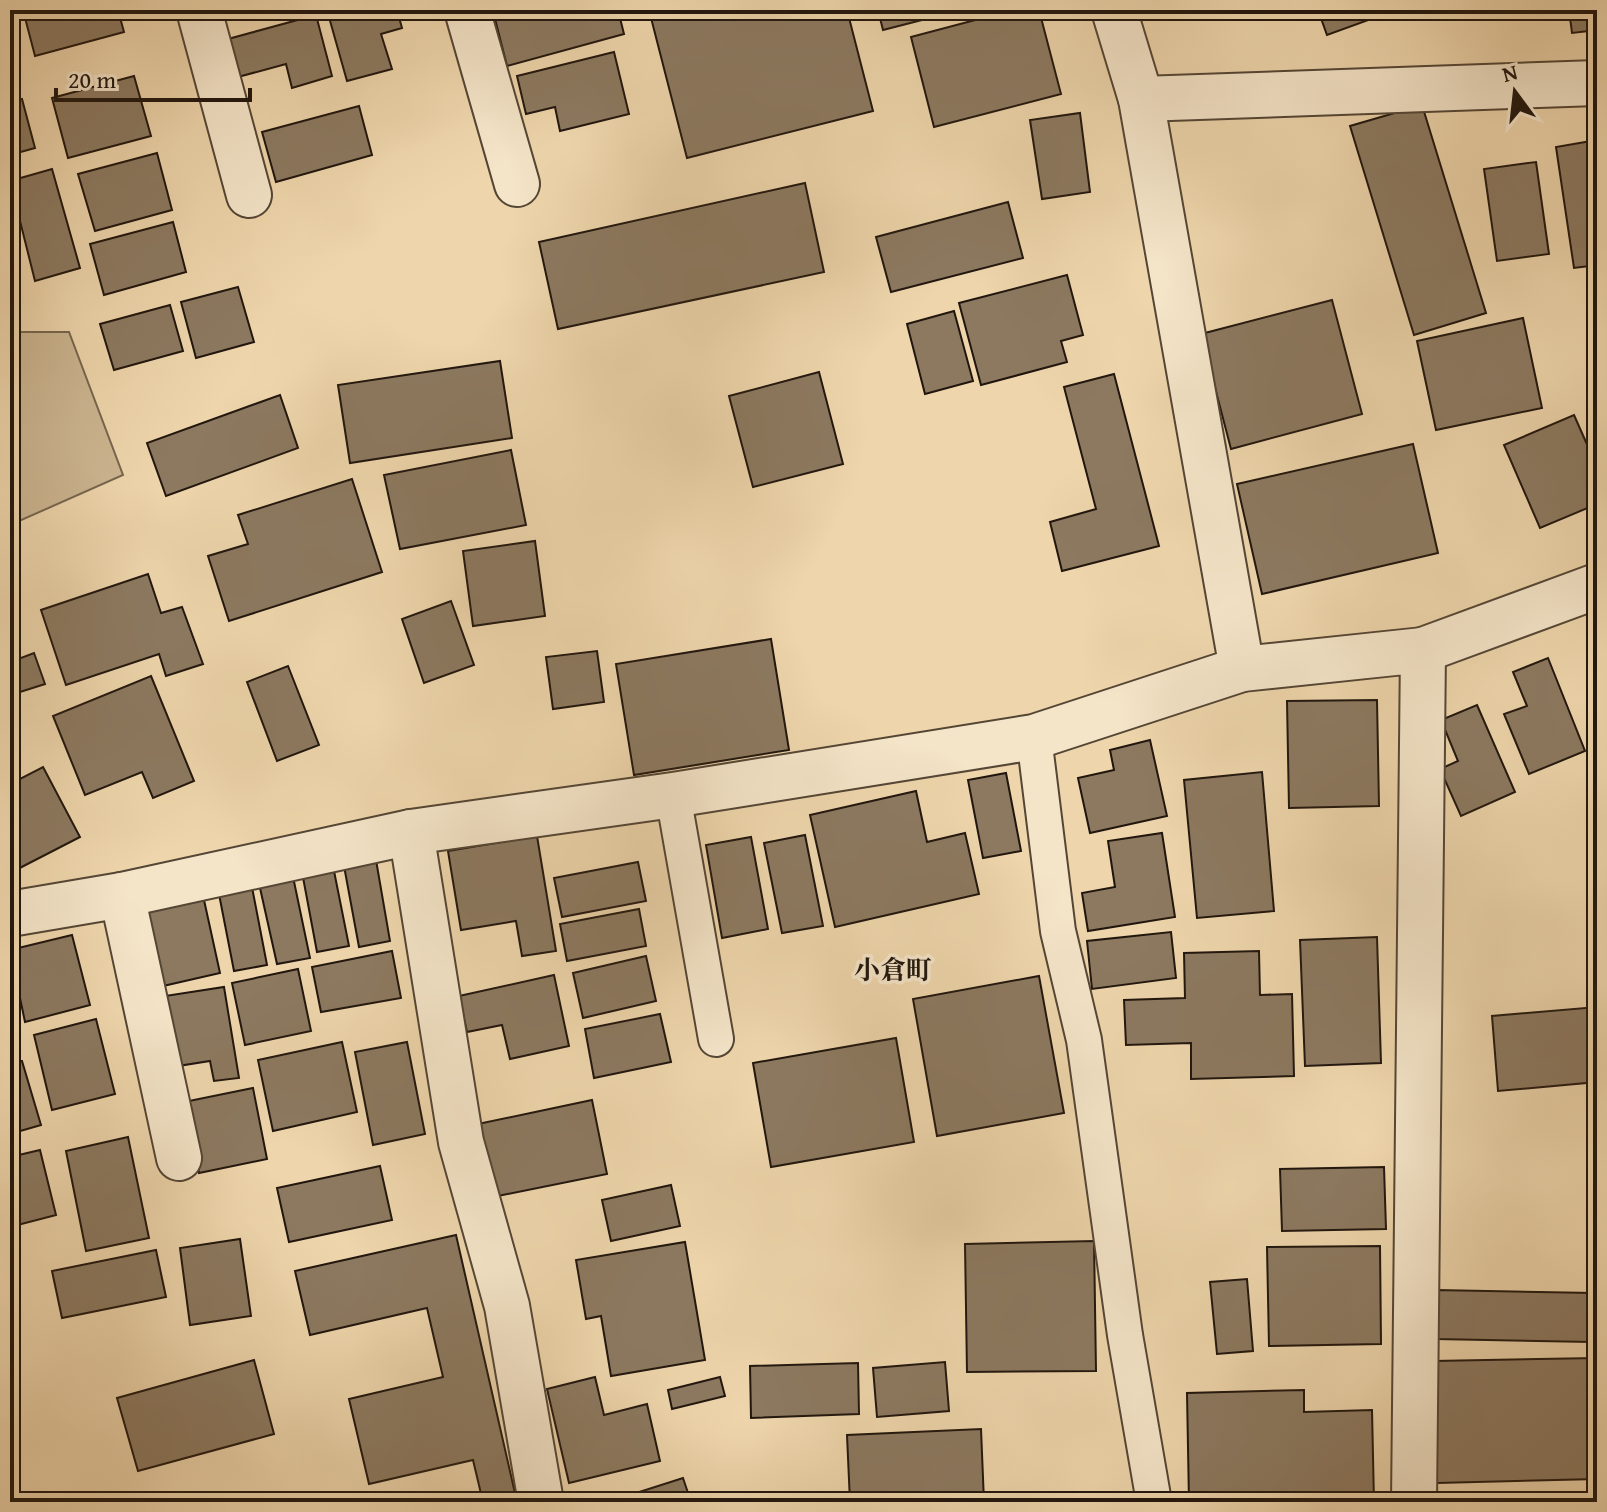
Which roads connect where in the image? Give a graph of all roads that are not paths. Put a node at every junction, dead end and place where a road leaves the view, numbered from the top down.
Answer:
1 (199, 10) edge
2 (467, 10) edge
3 (1114, 10) edge
4 (1597, 83) edge
5 (1141, 99) junction
6 (517, 184) dead end
7 (249, 195) dead end
8 (1597, 586) edge
9 (1423, 650) junction
10 (1242, 669) junction
11 (1034, 737) junction
12 (673, 795) junction
13 (411, 832) junction
14 (122, 895) junction
15 (10, 914) edge
16 (716, 1039) dead end
17 (179, 1158) dead end
18 (541, 1502) edge
19 (1154, 1502) edge
20 (1414, 1502) edge

1 - 7 street
2 - 6 street
3 - 5 street
4 - 5 street
5 - 10 street
8 - 9 street
9 - 10 street
9 - 20 street
10 - 11 street
11 - 12 street
11 - 19 lane
12 - 13 street
12 - 16 lane
13 - 14 street
13 - 18 street
14 - 15 street
14 - 17 street

